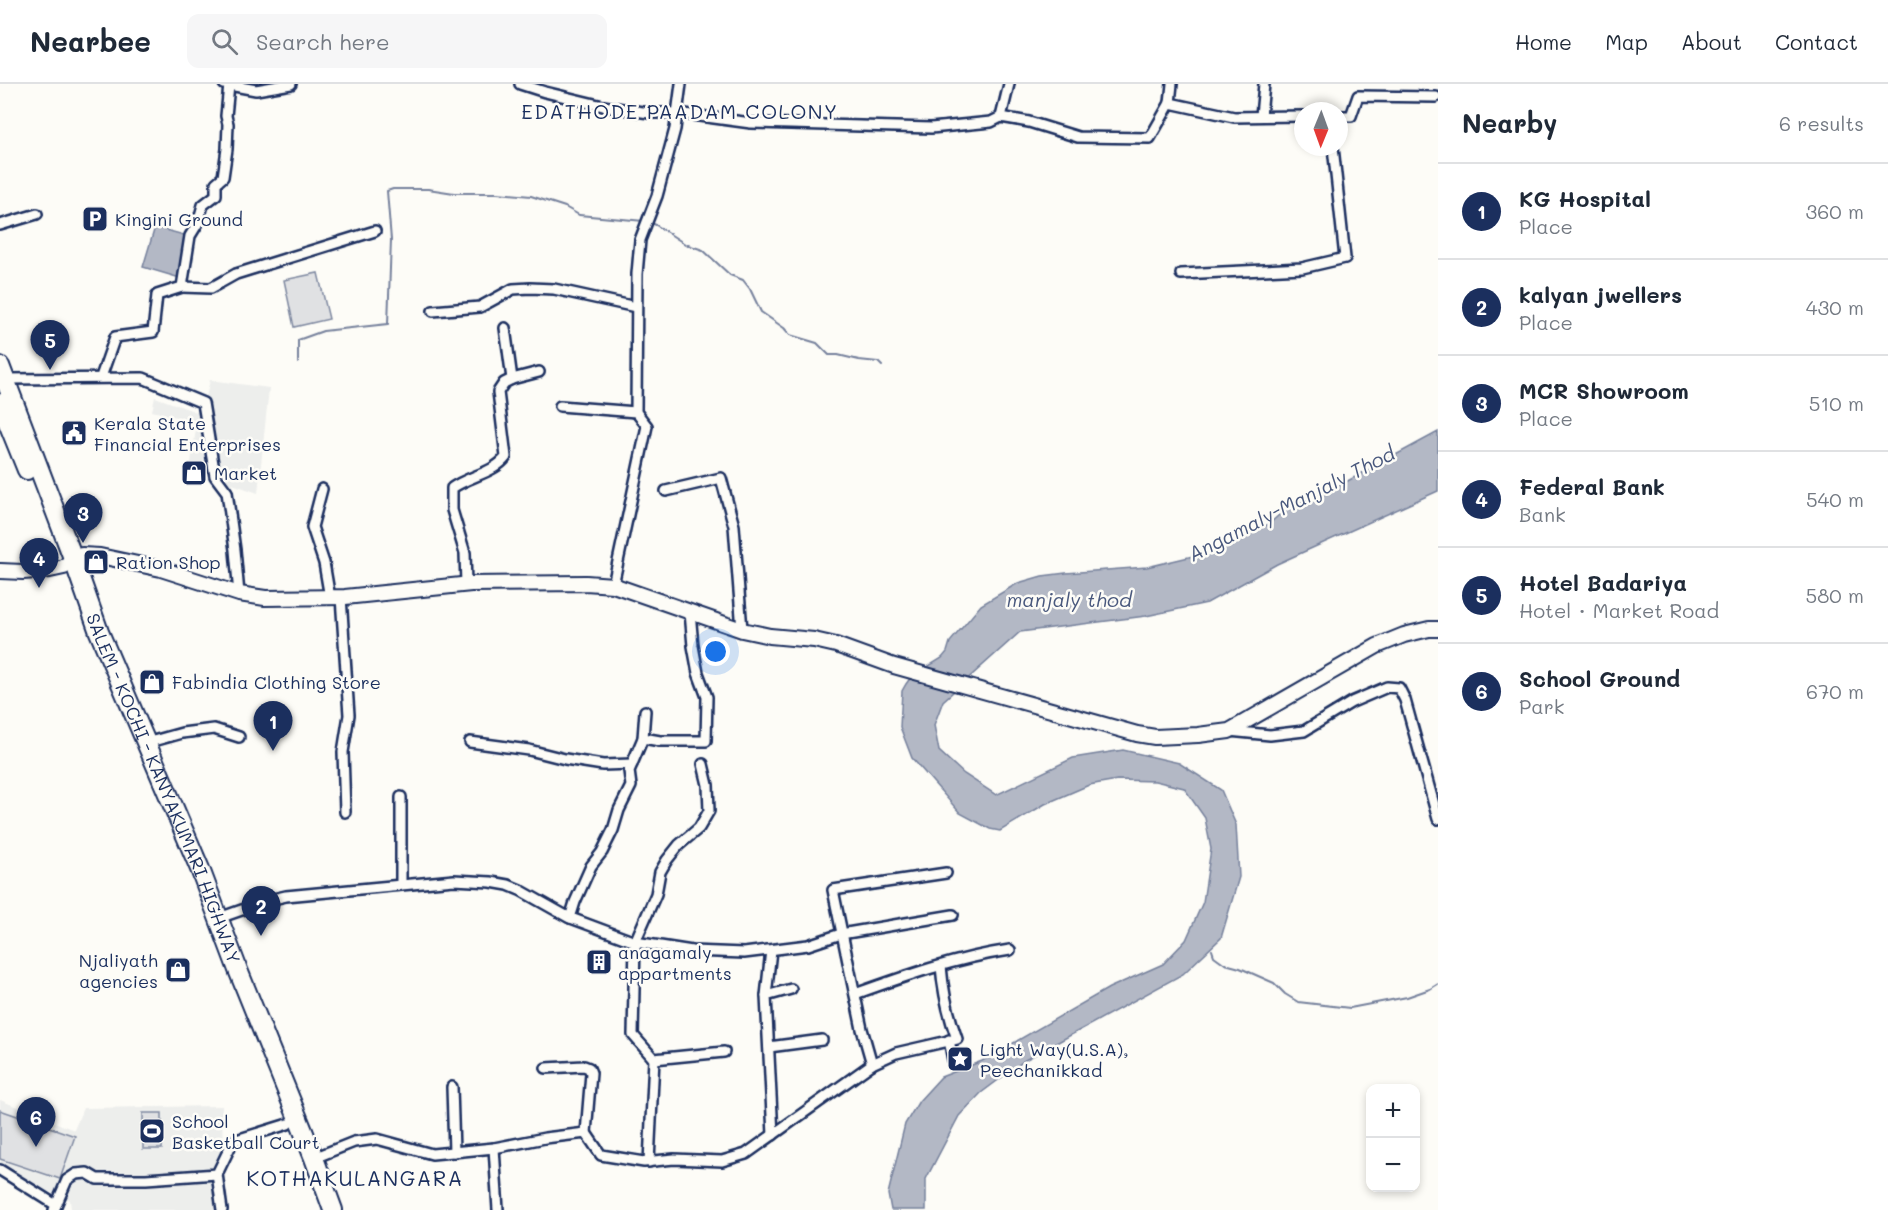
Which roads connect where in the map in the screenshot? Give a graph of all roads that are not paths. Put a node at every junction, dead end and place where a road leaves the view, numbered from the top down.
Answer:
1 (224, 84) edge
2 (291, 84) edge
3 (520, 84) edge
4 (681, 84) edge
5 (1009, 84) edge
6 (1172, 84) edge
7 (1264, 84) edge
8 (229, 85) edge
9 (280, 85) edge
10 (1436, 97) dead end
11 (1170, 103) junction
12 (677, 113) junction
13 (1262, 116) junction
14 (1294, 116) edge
15 (1348, 116) edge
16 (1001, 117) junction
17 (1334, 156) edge
18 (36, 214) dead end
19 (0, 225) edge
20 (375, 231) dead end
21 (1180, 274) dead end
22 (182, 287) junction
23 (636, 307) junction
24 (433, 310) dead end
25 (505, 328) dead end
26 (3, 372) edge
27 (539, 372) dead end
28 (101, 377) junction
29 (512, 379) junction
30 (0, 403) edge
31 (560, 406) dead end
32 (636, 412) junction
33 (322, 489) dead end
34 (666, 491) dead end
35 (68, 562) junction
36 (0, 571) edge
37 (466, 584) junction
38 (613, 585) junction
39 (239, 594) junction
40 (335, 598) junction
41 (690, 612) junction
42 (1438, 629) edge
43 (742, 630) junction
44 (645, 711) dead end
45 (1229, 731) junction
46 (239, 737) dead end
47 (643, 738) junction
48 (146, 742) junction
49 (470, 742) dead end
50 (632, 764) junction
51 (703, 764) dead end
52 (401, 797) dead end
53 (345, 812) dead end
54 (1438, 819) edge
55 (946, 873) dead end
56 (401, 885) junction
57 (953, 915) dead end
58 (219, 918) junction
59 (570, 918) junction
60 (841, 934) junction
61 (635, 942) junction
62 (771, 950) junction
63 (1010, 950) dead end
64 (941, 966) junction
65 (791, 989) dead end
66 (855, 994) junction
67 (766, 996) junction
68 (822, 1040) dead end
69 (949, 1040) junction
70 (769, 1047) junction
71 (724, 1052) dead end
72 (654, 1059) junction
73 (953, 1060) dead end
74 (872, 1064) junction
75 (546, 1068) dead end
76 (452, 1086) dead end
77 (288, 1124) junction
78 (586, 1133) junction
79 (773, 1135) junction
80 (494, 1148) junction
81 (454, 1152) junction
82 (314, 1158) junction
83 (649, 1161) junction
84 (0, 1170) edge
85 (218, 1174) junction
86 (55, 1208) edge
87 (222, 1210) edge
88 (321, 1210) edge
89 (333, 1210) edge
90 (498, 1210) edge

1 - 8 street
2 - 9 street
3 - 12 street
4 - 12 street
5 - 16 street
6 - 11 street
7 - 13 street
8 - 9 street
8 - 22 street
10 - 15 street
11 - 13 street
11 - 16 street
12 - 16 street
12 - 23 street
13 - 14 street
17 - 21 street
18 - 19 street
20 - 22 street
22 - 28 street
23 - 24 street
23 - 32 street
25 - 29 street
26 - 28 street
26 - 35 highway, SALEM - KOCHI - KANYAKUMARI HIGHWAY
27 - 29 street
28 - 39 street
29 - 37 street
30 - 35 highway, SALEM - KOCHI - KANYAKUMARI HIGHWAY
31 - 32 street
32 - 38 street
33 - 40 street
34 - 43 street
35 - 36 main road
35 - 39 main road
35 - 48 highway, SALEM - KOCHI - KANYAKUMARI HIGHWAY
35 - 77 highway, SALEM - KOCHI - KANYAKUMARI HIGHWAY
37 - 38 main road
37 - 40 main road
38 - 41 main road
39 - 40 main road
40 - 53 street
41 - 43 main road
41 - 47 street
42 - 45 main road
43 - 45 main road
44 - 47 street
45 - 54 street
46 - 48 street
47 - 50 street
48 - 58 highway, SALEM - KOCHI - KANYAKUMARI HIGHWAY
49 - 50 street
50 - 59 street
51 - 61 street
52 - 56 street
55 - 60 street
56 - 58 street
56 - 59 street
57 - 60 street
58 - 82 highway, SALEM - KOCHI - KANYAKUMARI HIGHWAY
59 - 61 street
60 - 62 street
60 - 66 street
61 - 62 street
61 - 72 street
62 - 67 street
63 - 64 street
64 - 66 street
64 - 69 street
65 - 67 street
66 - 74 street
67 - 70 street
68 - 70 street
69 - 73 street
69 - 74 street
70 - 79 street
71 - 72 street
72 - 83 street
74 - 79 street
75 - 78 street
76 - 81 street
77 - 85 street
77 - 88 highway, SALEM - KOCHI - KANYAKUMARI HIGHWAY
78 - 80 street
78 - 83 street
79 - 83 street
80 - 81 street
80 - 90 street
81 - 82 street
82 - 89 highway, SALEM - KOCHI - KANYAKUMARI HIGHWAY
84 - 86 street
85 - 86 street
85 - 87 street

